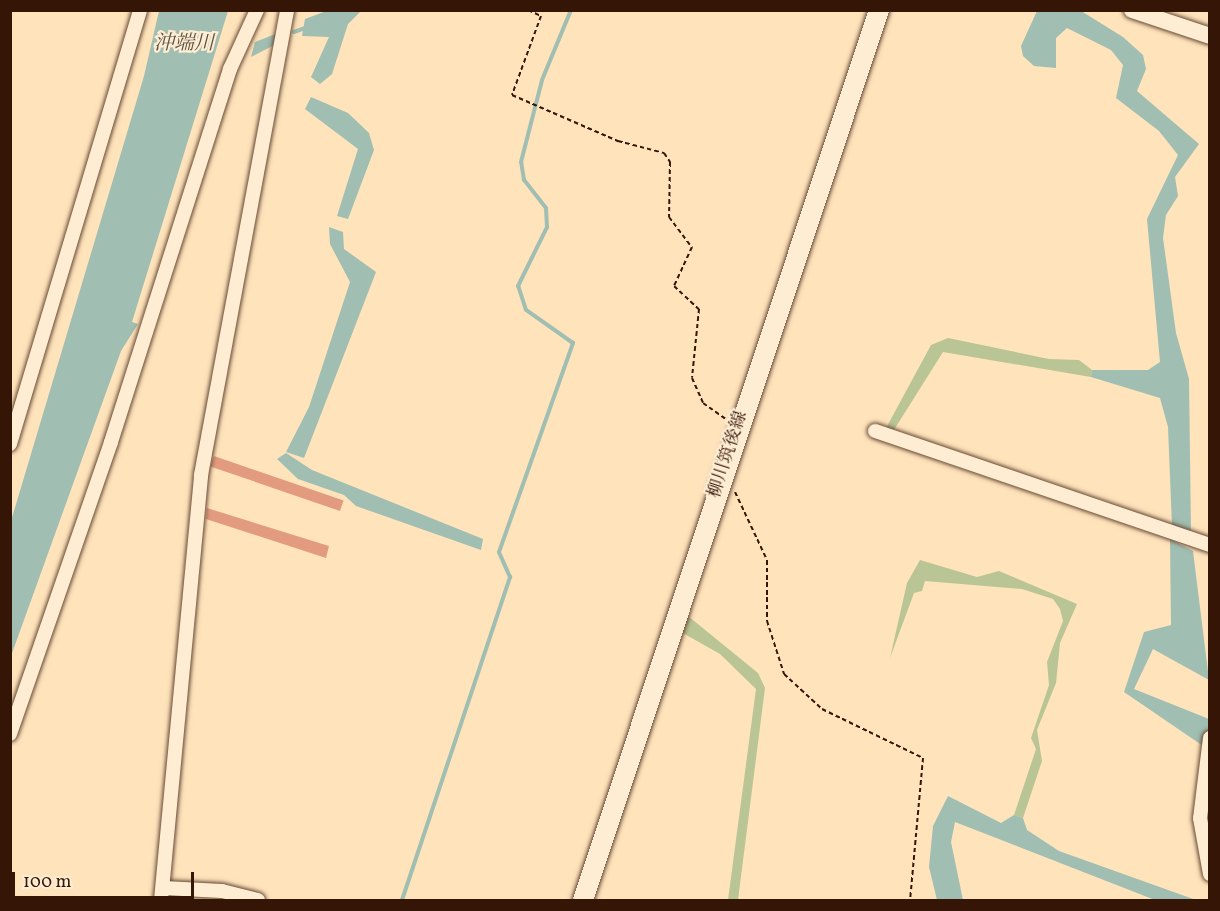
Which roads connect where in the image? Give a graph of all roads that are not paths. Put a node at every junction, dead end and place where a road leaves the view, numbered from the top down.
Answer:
1 (140, 10) edge
2 (257, 10) edge
3 (287, 10) edge
4 (879, 10) edge
5 (1132, 10) edge
6 (1209, 36) edge
7 (875, 431) dead end
8 (10, 444) edge
9 (1209, 545) edge
10 (10, 734) edge
11 (1209, 738) edge
12 (1209, 874) edge
13 (163, 894) edge
14 (258, 900) edge
15 (584, 900) edge

1 - 8 street
2 - 10 street
3 - 13 street
4 - 15 main road, 柳川筑後線
5 - 6 street
7 - 9 street
11 - 12 street
13 - 14 street

